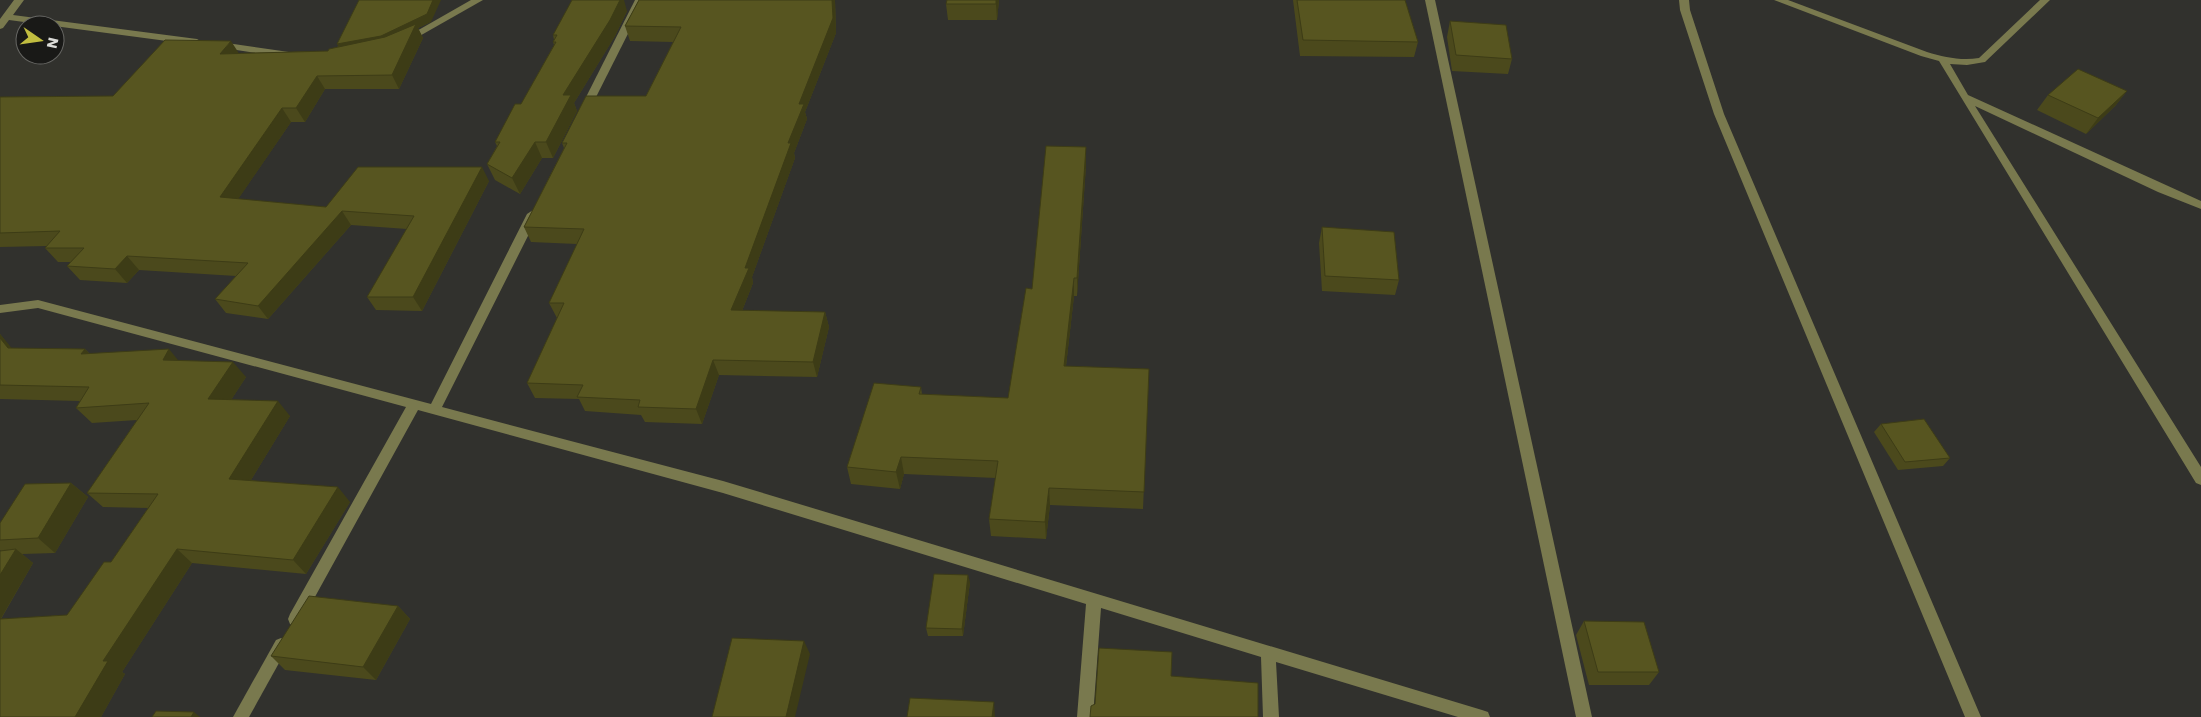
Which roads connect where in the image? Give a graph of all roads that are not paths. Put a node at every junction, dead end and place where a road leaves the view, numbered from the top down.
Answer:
1 (18, 0) edge
2 (478, 0) edge
3 (640, 0) edge
4 (1430, 0) edge
5 (1684, 0) edge
6 (1779, 0) edge
7 (2044, 0) edge
8 (7, 17) junction
9 (0, 26) edge
10 (398, 44) edge
11 (295, 55) edge
12 (1943, 60) junction
13 (1964, 97) junction
14 (582, 116) edge
15 (537, 205) edge
16 (2201, 205) edge
17 (0, 309) edge
18 (414, 405) junction
19 (434, 410) junction
20 (2201, 479) edge
21 (1094, 600) junction
22 (1268, 652) junction
23 (241, 717) edge
24 (1085, 717) edge
25 (1271, 717) edge
26 (1482, 717) edge
27 (1584, 717) edge
28 (1973, 717) edge

1 - 8 street
2 - 10 street
3 - 14 street
4 - 27 street
5 - 28 street
6 - 12 street
7 - 12 street
8 - 9 street
8 - 11 street
12 - 13 street
13 - 16 street
13 - 20 street
15 - 19 street
17 - 18 street
18 - 19 street
18 - 23 street
19 - 21 street
21 - 22 street
21 - 24 street
22 - 25 street
22 - 26 street

